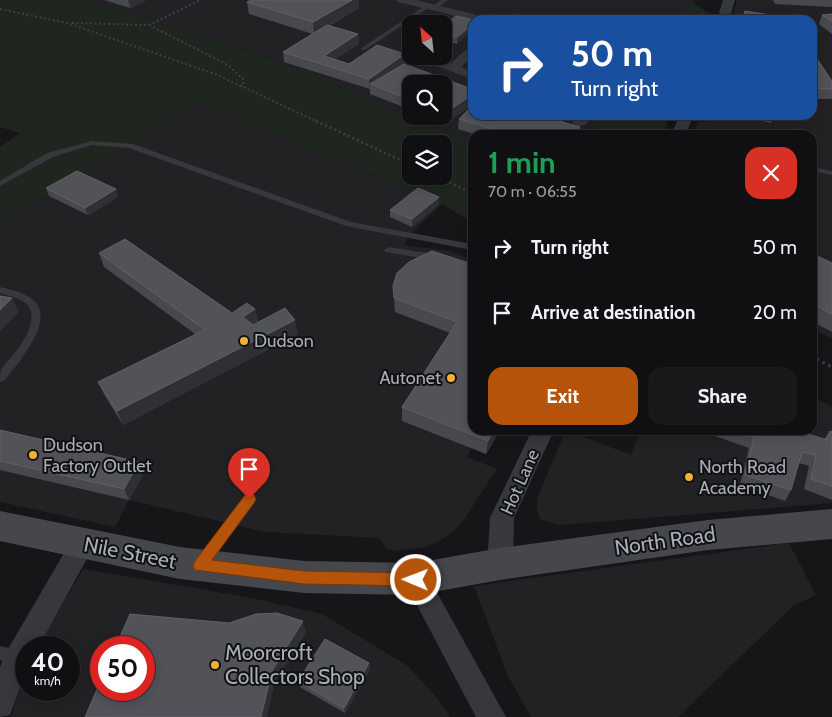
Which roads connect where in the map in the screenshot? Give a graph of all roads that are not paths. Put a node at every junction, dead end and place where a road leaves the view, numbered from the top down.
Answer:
1 (402, 0) edge
2 (445, 0) edge
3 (729, 0) edge
4 (431, 7) junction
5 (724, 15) edge
6 (468, 16) edge
7 (363, 49) dead end
8 (468, 54) edge
9 (444, 65) edge
10 (452, 68) junction
11 (468, 74) edge
12 (817, 170) edge
13 (832, 172) edge
14 (0, 184) edge
15 (468, 246) edge
16 (388, 250) dead end
17 (440, 258) edge
18 (0, 290) edge
19 (0, 378) edge
20 (541, 435) edge
21 (249, 499) dead end
22 (832, 524) edge
23 (0, 526) edge
24 (83, 544) junction
25 (500, 564) junction
26 (200, 566) junction
27 (416, 580) junction
28 (9, 654) edge
29 (0, 705) edge
30 (492, 717) edge

1 - 4 street
2 - 4 lane
3 - 5 street
4 - 6 street
4 - 7 lane
8 - 10 street
9 - 10 street
10 - 11 street
12 - 13 lane
14 - 15 lane
16 - 17 lane
18 - 19 lane
20 - 25 street, Hot Lane
21 - 26 lane
22 - 25 main road, North Road
23 - 24 main road, Nile Street
24 - 26 main road, Nile Street
24 - 28 street
25 - 27 main road, Nile Street
26 - 27 main road, Nile Street
27 - 30 street
28 - 29 street

